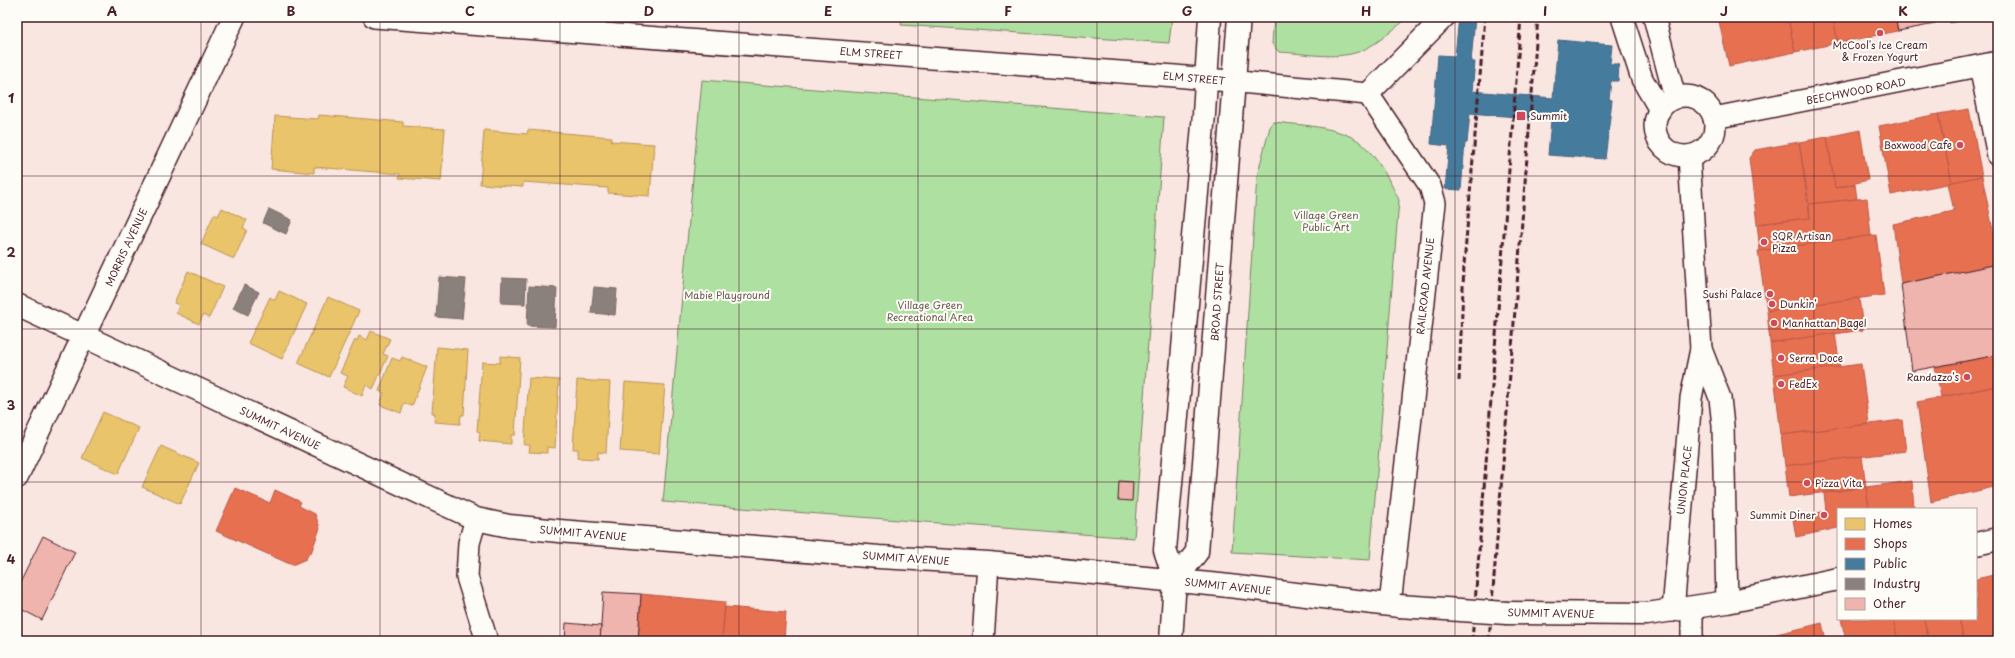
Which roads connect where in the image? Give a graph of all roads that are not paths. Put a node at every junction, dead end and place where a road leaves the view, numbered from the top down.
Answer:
1 (234, 17) edge
2 (374, 17) edge
3 (1210, 17) edge
4 (1239, 17) edge
5 (1444, 17) edge
6 (1622, 17) edge
7 (1654, 17) edge
8 (1989, 64) edge
9 (1206, 80) junction
10 (1234, 81) junction
11 (1368, 94) junction
12 (1667, 104) junction
13 (1714, 118) junction
14 (1688, 156) junction
15 (1998, 156) edge
16 (17, 305) edge
17 (85, 336) junction
18 (1701, 349) junction
19 (17, 477) edge
20 (476, 519) junction
21 (1998, 539) edge
22 (1977, 544) edge
23 (988, 563) junction
24 (1837, 579) edge
25 (1175, 580) junction
26 (1727, 602) junction
27 (1394, 605) junction
28 (1683, 609) junction
29 (486, 641) edge
30 (983, 641) edge
31 (1171, 641) edge
32 (1692, 641) edge

1 - 17 street, MORRIS AVENUE
2 - 9 street, ELM STREET
3 - 9 street
4 - 10 street, BROAD STREET
5 - 11 street
6 - 12 street
7 - 12 street
8 - 13 street, BEECHWOOD ROAD
8 - 15 street
9 - 10 street, ELM STREET
9 - 25 street
10 - 11 street, ELM STREET
10 - 25 street, BROAD STREET
11 - 27 street, RAILROAD AVENUE
12 - 13 street
12 - 14 street
13 - 14 street
14 - 18 street, UNION PLACE
16 - 17 street, SUMMIT AVENUE
17 - 19 street, MORRIS AVENUE
17 - 20 street, SUMMIT AVENUE
18 - 26 street, UNION PLACE
18 - 28 street, UNION PLACE
20 - 23 street, SUMMIT AVENUE
20 - 29 street
21 - 22 street
23 - 25 street, SUMMIT AVENUE
23 - 30 street
24 - 26 street, SUMMIT AVENUE
25 - 27 street, SUMMIT AVENUE
25 - 31 street
26 - 28 street, SUMMIT AVENUE
27 - 28 street, SUMMIT AVENUE, bridge
28 - 32 street, UNION PLACE

